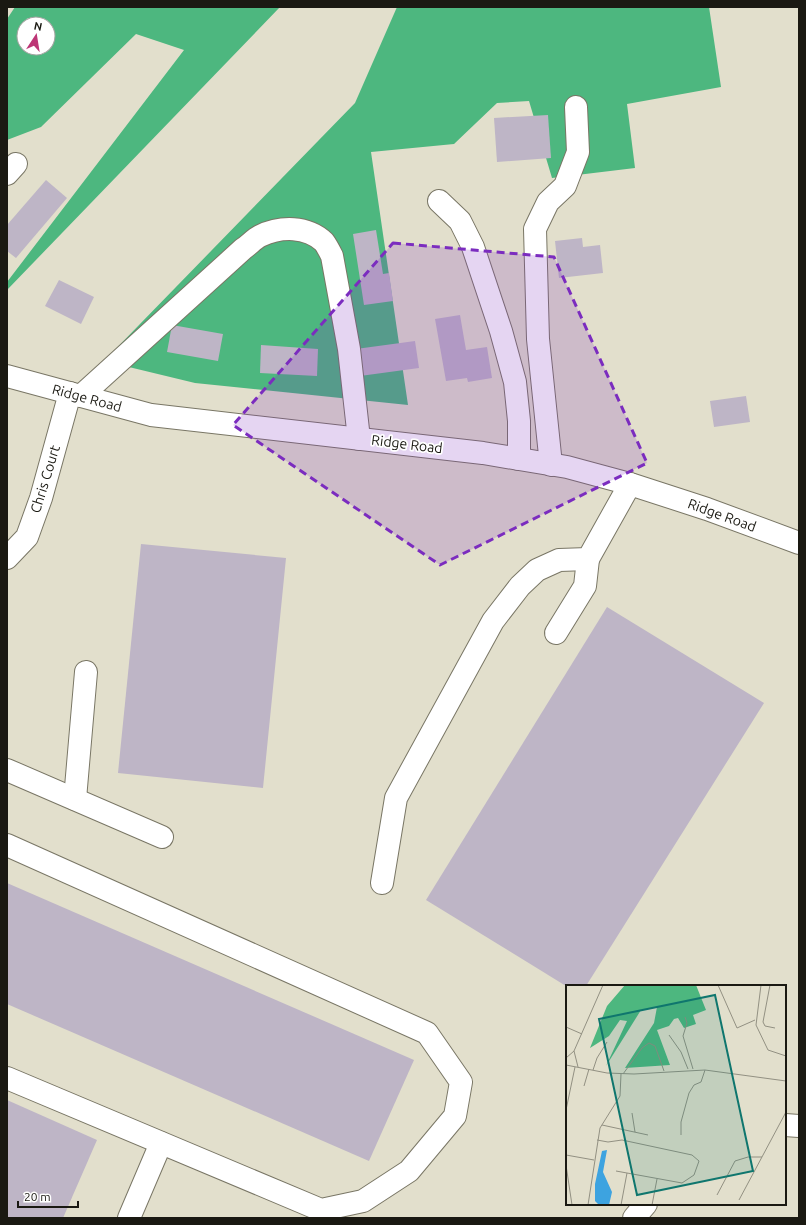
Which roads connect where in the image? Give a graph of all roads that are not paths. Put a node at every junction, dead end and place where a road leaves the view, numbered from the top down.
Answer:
1 (576, 107) dead end
2 (439, 201) dead end
3 (7, 376) edge
4 (76, 395) junction
5 (359, 439) junction
6 (519, 459) junction
7 (551, 465) junction
8 (630, 484) junction
9 (799, 543) edge
10 (7, 558) edge
11 (588, 559) junction
12 (556, 633) dead end
13 (86, 672) dead end
14 (7, 770) edge
15 (75, 799) junction
16 (162, 837) dead end
17 (7, 845) edge
18 (382, 883) dead end
19 (7, 1078) edge
20 (786, 1125) edge
21 (799, 1126) edge
22 (161, 1143) junction
23 (645, 1205) edge
24 (129, 1218) edge
25 (634, 1218) edge

1 - 7 street
2 - 6 street
3 - 4 street, Ridge Road
4 - 5 street, Ridge Road
4 - 5 street
4 - 10 street, Chris Court
5 - 6 street, Ridge Road
6 - 7 street, Ridge Road
7 - 8 street, Ridge Road
8 - 9 street, Ridge Road
8 - 11 street
11 - 12 street
11 - 18 street
13 - 15 street
14 - 15 street
15 - 16 street
17 - 22 street
19 - 22 street
20 - 21 street
22 - 24 street
23 - 25 street

